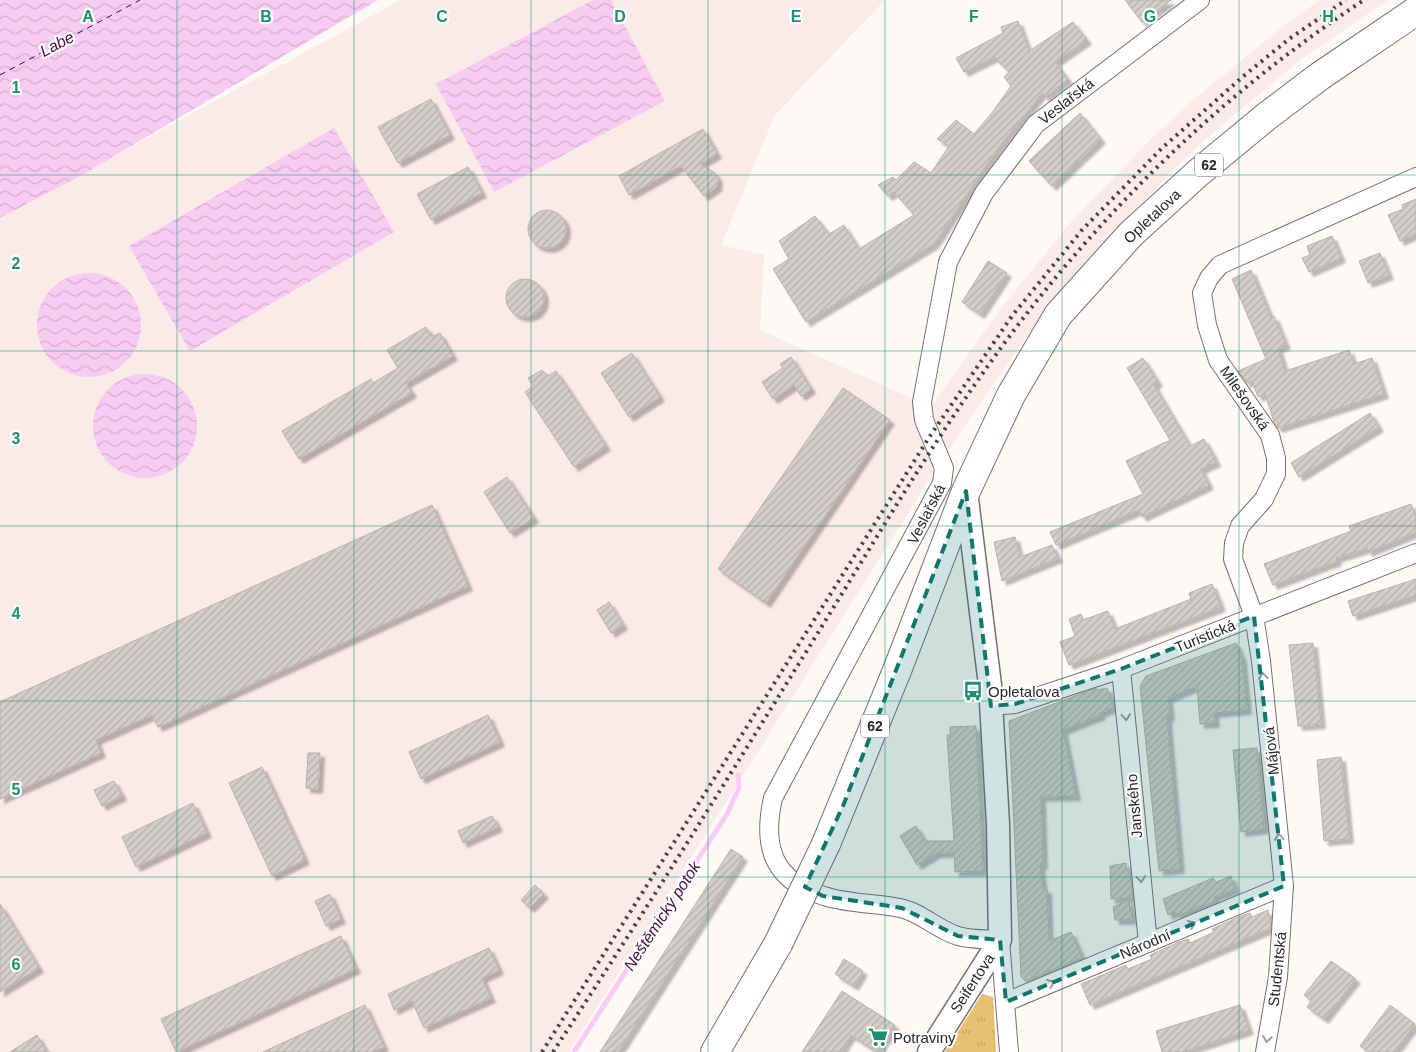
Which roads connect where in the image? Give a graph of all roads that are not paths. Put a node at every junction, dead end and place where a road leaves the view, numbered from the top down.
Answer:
1 (1200, 0) edge
2 (1416, 11) edge
3 (1416, 177) edge
4 (966, 491) junction
5 (1416, 553) edge
6 (1254, 616) junction
7 (1121, 669) junction
8 (991, 706) junction
9 (1284, 886) junction
10 (1000, 940) junction
11 (1148, 943) junction
12 (1006, 1002) junction
13 (715, 1052) edge
14 (928, 1052) edge
15 (1010, 1052) edge
16 (1265, 1052) edge

1 - 10 street, Veslařská
2 - 4 main road, Opletalova / 62
3 - 6 street, Milešovská
4 - 8 street
4 - 13 main road, Opletalova / 62, bridge
5 - 6 street, Turistická
6 - 7 street, Turistická
9 -> 6 street, Májová
7 - 8 street, Turistická
7 -> 11 street, Janského
8 - 10 street
11 -> 9 street, Národní
9 -> 16 street, Studentská
10 - 12 street
10 - 14 street, Seifertova
12 -> 11 street, Národní
12 - 15 street

